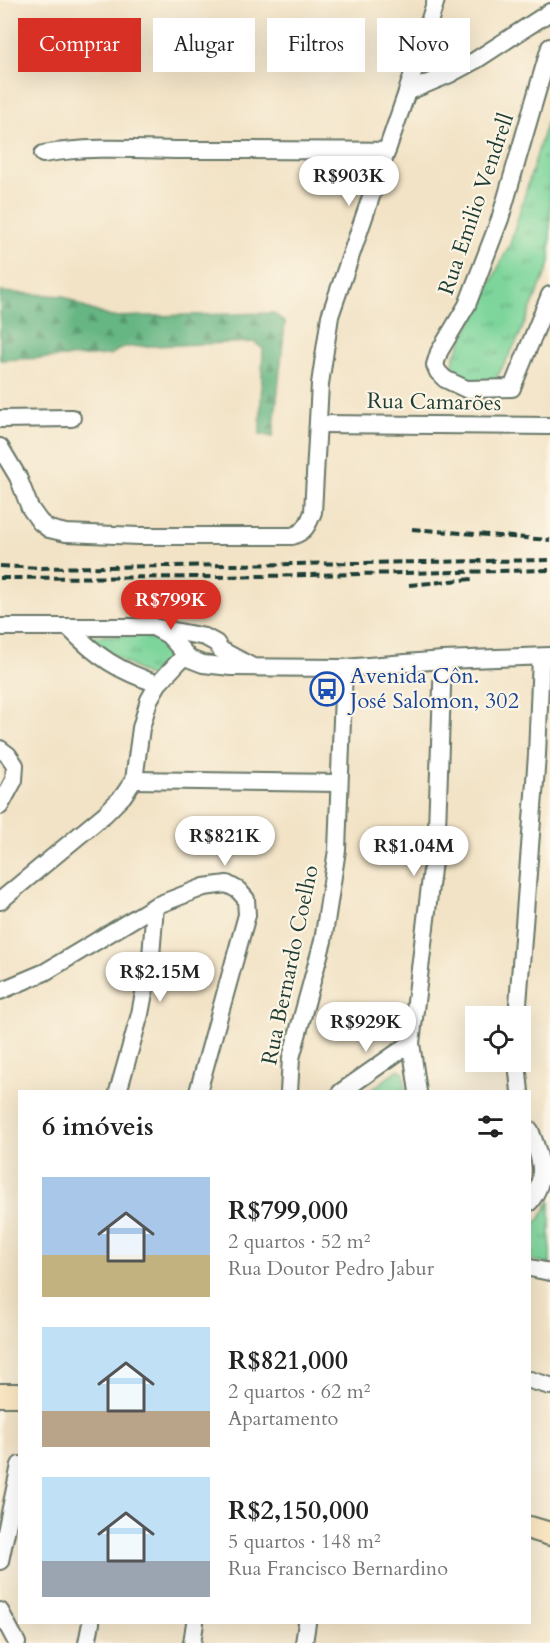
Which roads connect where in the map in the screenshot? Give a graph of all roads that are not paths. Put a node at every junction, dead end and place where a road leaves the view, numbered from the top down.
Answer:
1 (436, 0) edge
2 (550, 12) edge
3 (550, 47) edge
4 (407, 92) junction
5 (387, 151) junction
6 (42, 154) dead end
7 (550, 295) edge
8 (0, 418) edge
9 (72, 418) dead end
10 (319, 424) junction
11 (550, 426) edge
12 (0, 447) edge
13 (0, 627) edge
14 (69, 627) junction
15 (153, 627) junction
16 (194, 636) junction
17 (220, 650) junction
18 (184, 653) junction
19 (545, 657) edge
20 (443, 660) junction
21 (209, 664) junction
22 (252, 666) junction
23 (344, 668) junction
24 (158, 684) junction
25 (0, 749) edge
26 (134, 780) junction
27 (339, 783) junction
28 (542, 787) edge
29 (0, 806) edge
30 (0, 901) edge
31 (155, 906) junction
32 (0, 992) edge
33 (518, 1006) edge
34 (411, 1043) junction
35 (518, 1072) edge
36 (119, 1090) edge
37 (199, 1090) edge
38 (289, 1090) edge
39 (344, 1090) edge
40 (418, 1090) edge
41 (520, 1090) edge
42 (531, 1133) edge
43 (545, 1183) edge
44 (531, 1201) edge
45 (531, 1268) edge
46 (550, 1272) edge
47 (531, 1380) edge
48 (550, 1386) edge
49 (0, 1395) edge
50 (18, 1395) edge
51 (18, 1475) edge
52 (531, 1528) edge
53 (550, 1534) edge
54 (0, 1561) edge
55 (0, 1611) edge
56 (91, 1624) edge
57 (195, 1624) edge
58 (307, 1624) edge
59 (17, 1643) edge
60 (87, 1643) edge
61 (192, 1643) edge
62 (304, 1643) edge

1 - 4 street
2 - 4 street
3 - 7 street, Rua Emilio Vendrell
4 - 5 street
5 - 6 street
5 - 10 street
8 - 9 street
10 - 11 street, Rua Camarões
10 - 12 street
13 - 14 street
14 - 15 street
14 - 24 street
15 - 16 street
15 - 18 street
16 - 17 street
16 - 18 street
17 - 21 street
17 - 22 street
18 - 21 street
18 - 24 street
19 - 20 street
19 - 28 street
20 - 23 street
20 - 34 street
21 - 22 street
22 - 23 street
23 - 27 street, Rua Bernardo Coelho
24 - 26 street
25 - 29 street
26 - 27 street
26 - 30 street
27 - 38 street, Rua Bernardo Coelho
28 - 33 street
31 - 32 street
31 - 36 street
31 - 37 street
34 - 39 street
34 - 40 street
35 - 41 street
42 - 43 street
43 - 44 street
45 - 46 street
47 - 48 street
49 - 50 main road
51 - 54 street
52 - 53 main road
55 - 59 street
56 - 60 street
57 - 61 street
58 - 62 street

